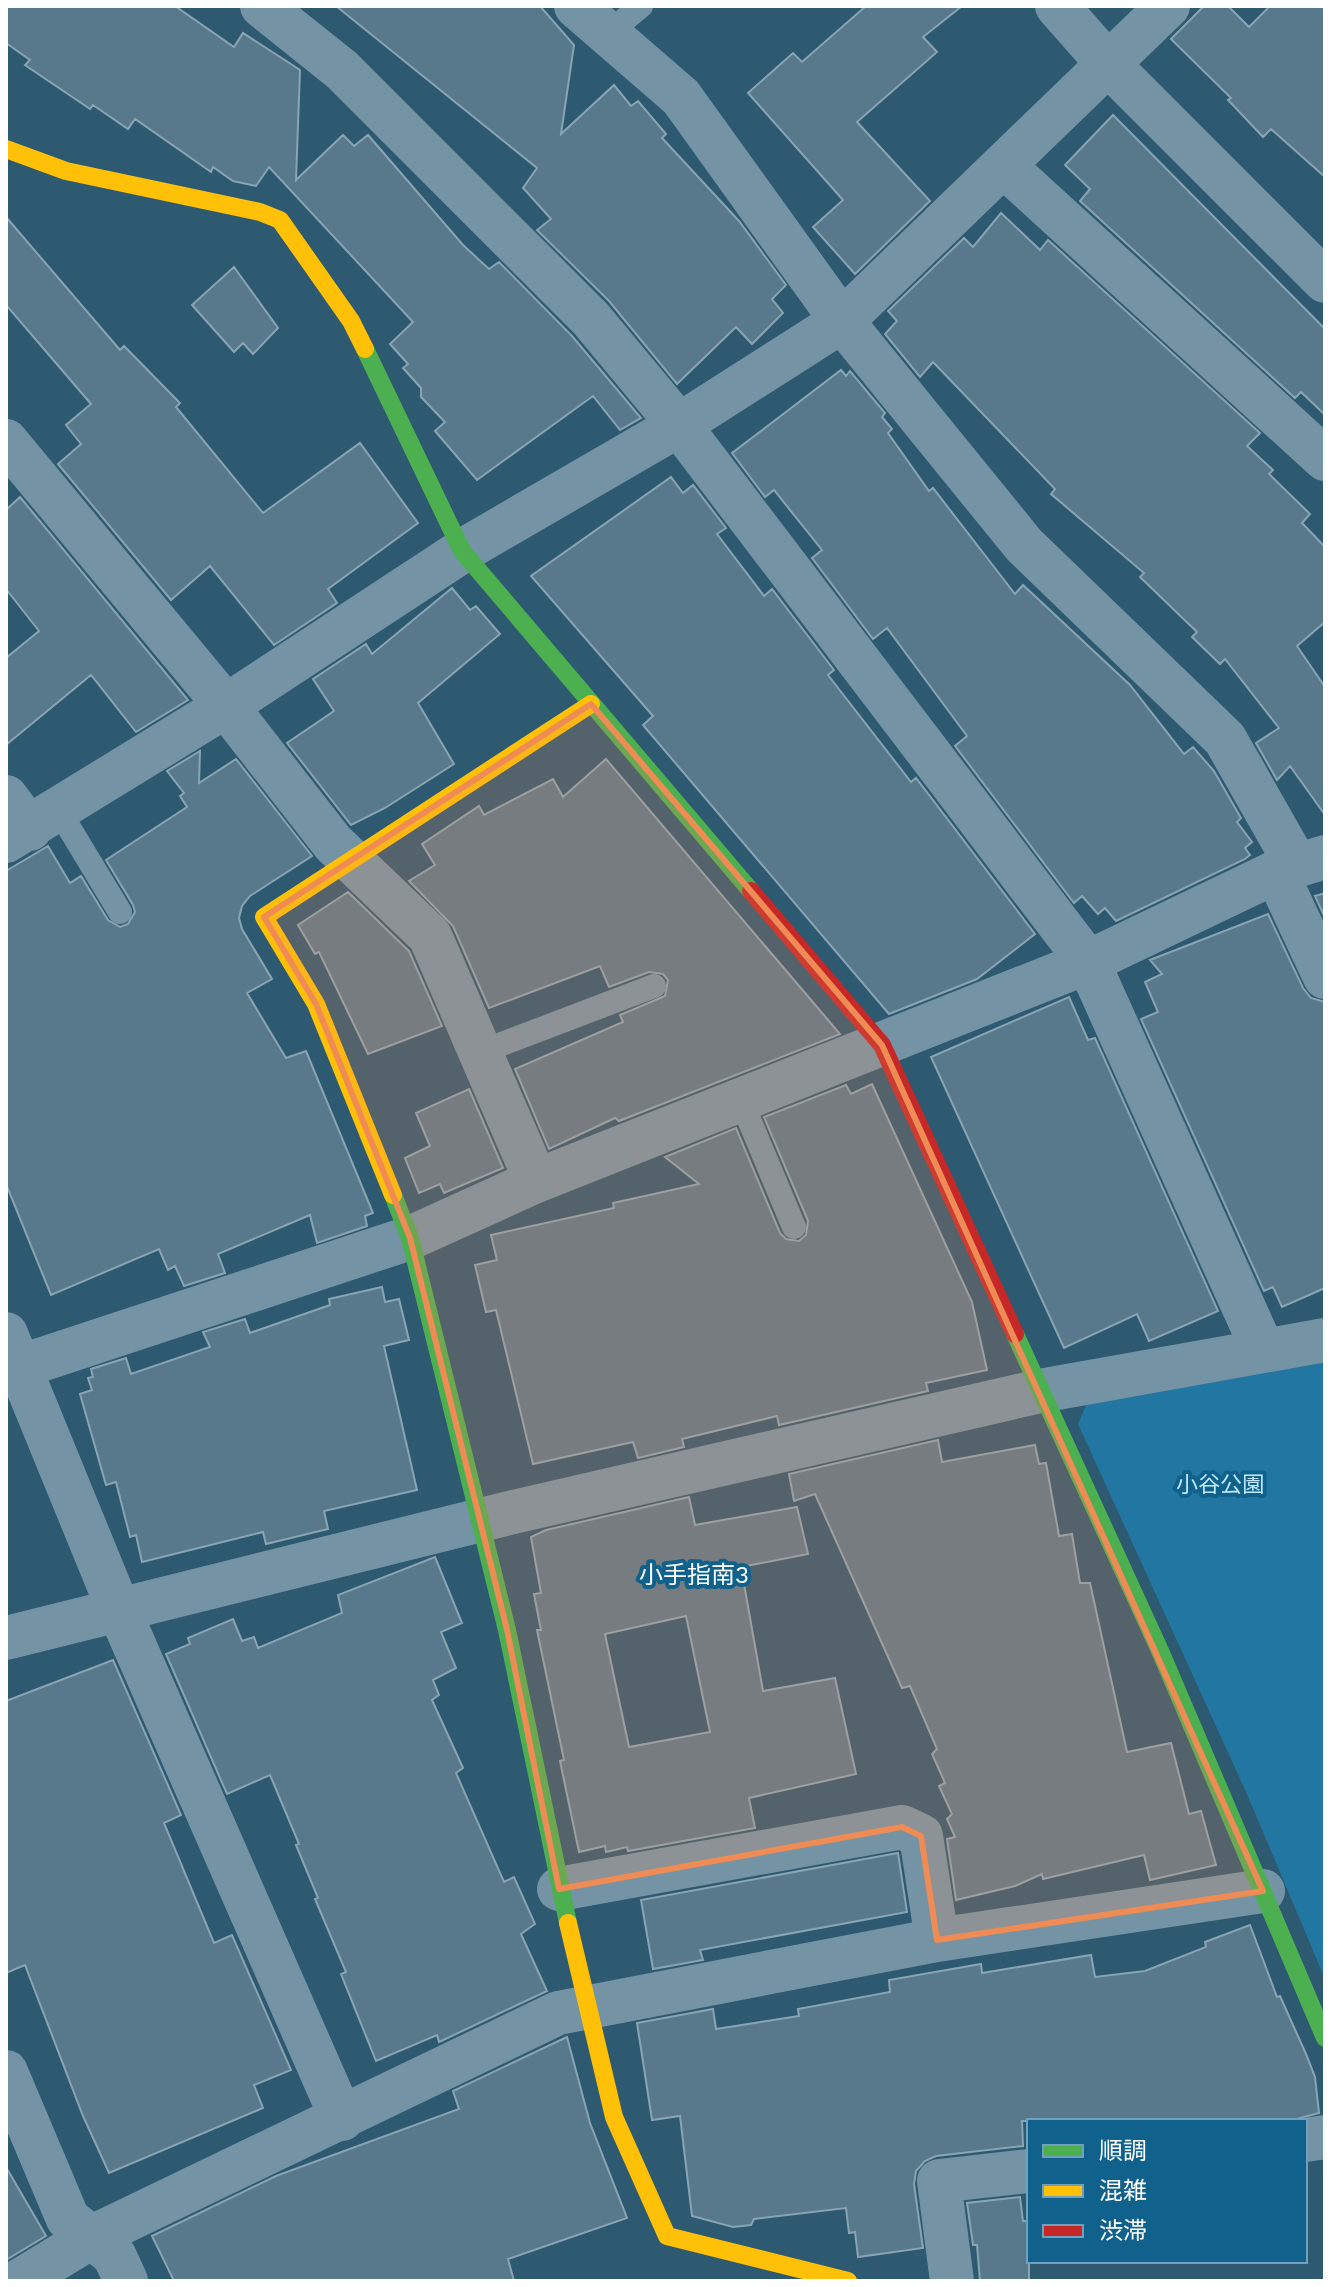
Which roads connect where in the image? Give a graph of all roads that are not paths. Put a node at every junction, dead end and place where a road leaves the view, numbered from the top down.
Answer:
1 (262, 6) edge
2 (641, 6) edge
3 (1057, 6) edge
4 (1168, 6) edge
5 (592, 20) edge
6 (1108, 64) junction
7 (6, 149) edge
8 (1004, 166) junction
9 (1325, 281) edge
10 (842, 321) junction
11 (679, 425) junction
12 (6, 441) edge
13 (1325, 459) edge
14 (462, 551) junction
15 (591, 704) junction
16 (226, 706) junction
17 (25, 820) edge
18 (351, 862) junction
19 (1299, 864) edge
20 (120, 912) dead end
21 (1088, 962) junction
22 (1325, 977) edge
23 (654, 986) dead end
24 (882, 1045) junction
25 (481, 1052) junction
26 (740, 1098) junction
27 (536, 1181) junction
28 (794, 1227) dead end
29 (410, 1238) junction
30 (1325, 1340) edge
31 (12, 1350) edge
32 (1263, 1350) junction
33 (1040, 1391) junction
34 (478, 1521) junction
35 (118, 1608) junction
36 (6, 1638) edge
37 (559, 1889) junction
38 (1263, 1891) junction
39 (937, 1940) junction
40 (585, 2005) junction
41 (1325, 2038) edge
42 (6, 2072) edge
43 (342, 2119) junction
44 (1027, 2171) edge
45 (90, 2238) junction
46 (19, 2281) edge
47 (126, 2281) edge
48 (848, 2281) edge
49 (952, 2281) edge

1 - 11 street
2 - 5 lane
3 - 6 street
4 - 6 street
5 - 10 street
6 - 8 street
6 - 9 street
7 - 14 street
8 - 10 street
8 - 13 street
10 - 11 street
10 - 19 street
11 - 14 street
11 - 21 street
12 - 16 street
14 - 15 street
14 - 16 street
15 - 18 street
15 - 24 street
16 - 17 street
16 - 18 street
17 - 20 lane
18 - 25 street
18 - 29 street
19 - 21 street
19 - 22 street
21 - 24 street
21 - 32 street
23 - 25 lane
24 - 26 street
24 - 33 street
25 - 27 street
26 - 27 street
26 - 28 lane
27 - 29 street
29 - 31 street
29 - 34 street
30 - 32 street
31 - 35 street
32 - 33 street
33 - 34 street
33 - 38 street
34 - 35 street
34 - 37 street
35 - 36 street
35 - 43 street
37 - 39 street
37 - 40 street
38 - 39 street
38 - 41 street
39 - 40 street
40 - 43 street
40 - 48 street
42 - 45 street
43 - 45 street
44 - 49 street
45 - 46 street
45 - 47 street

